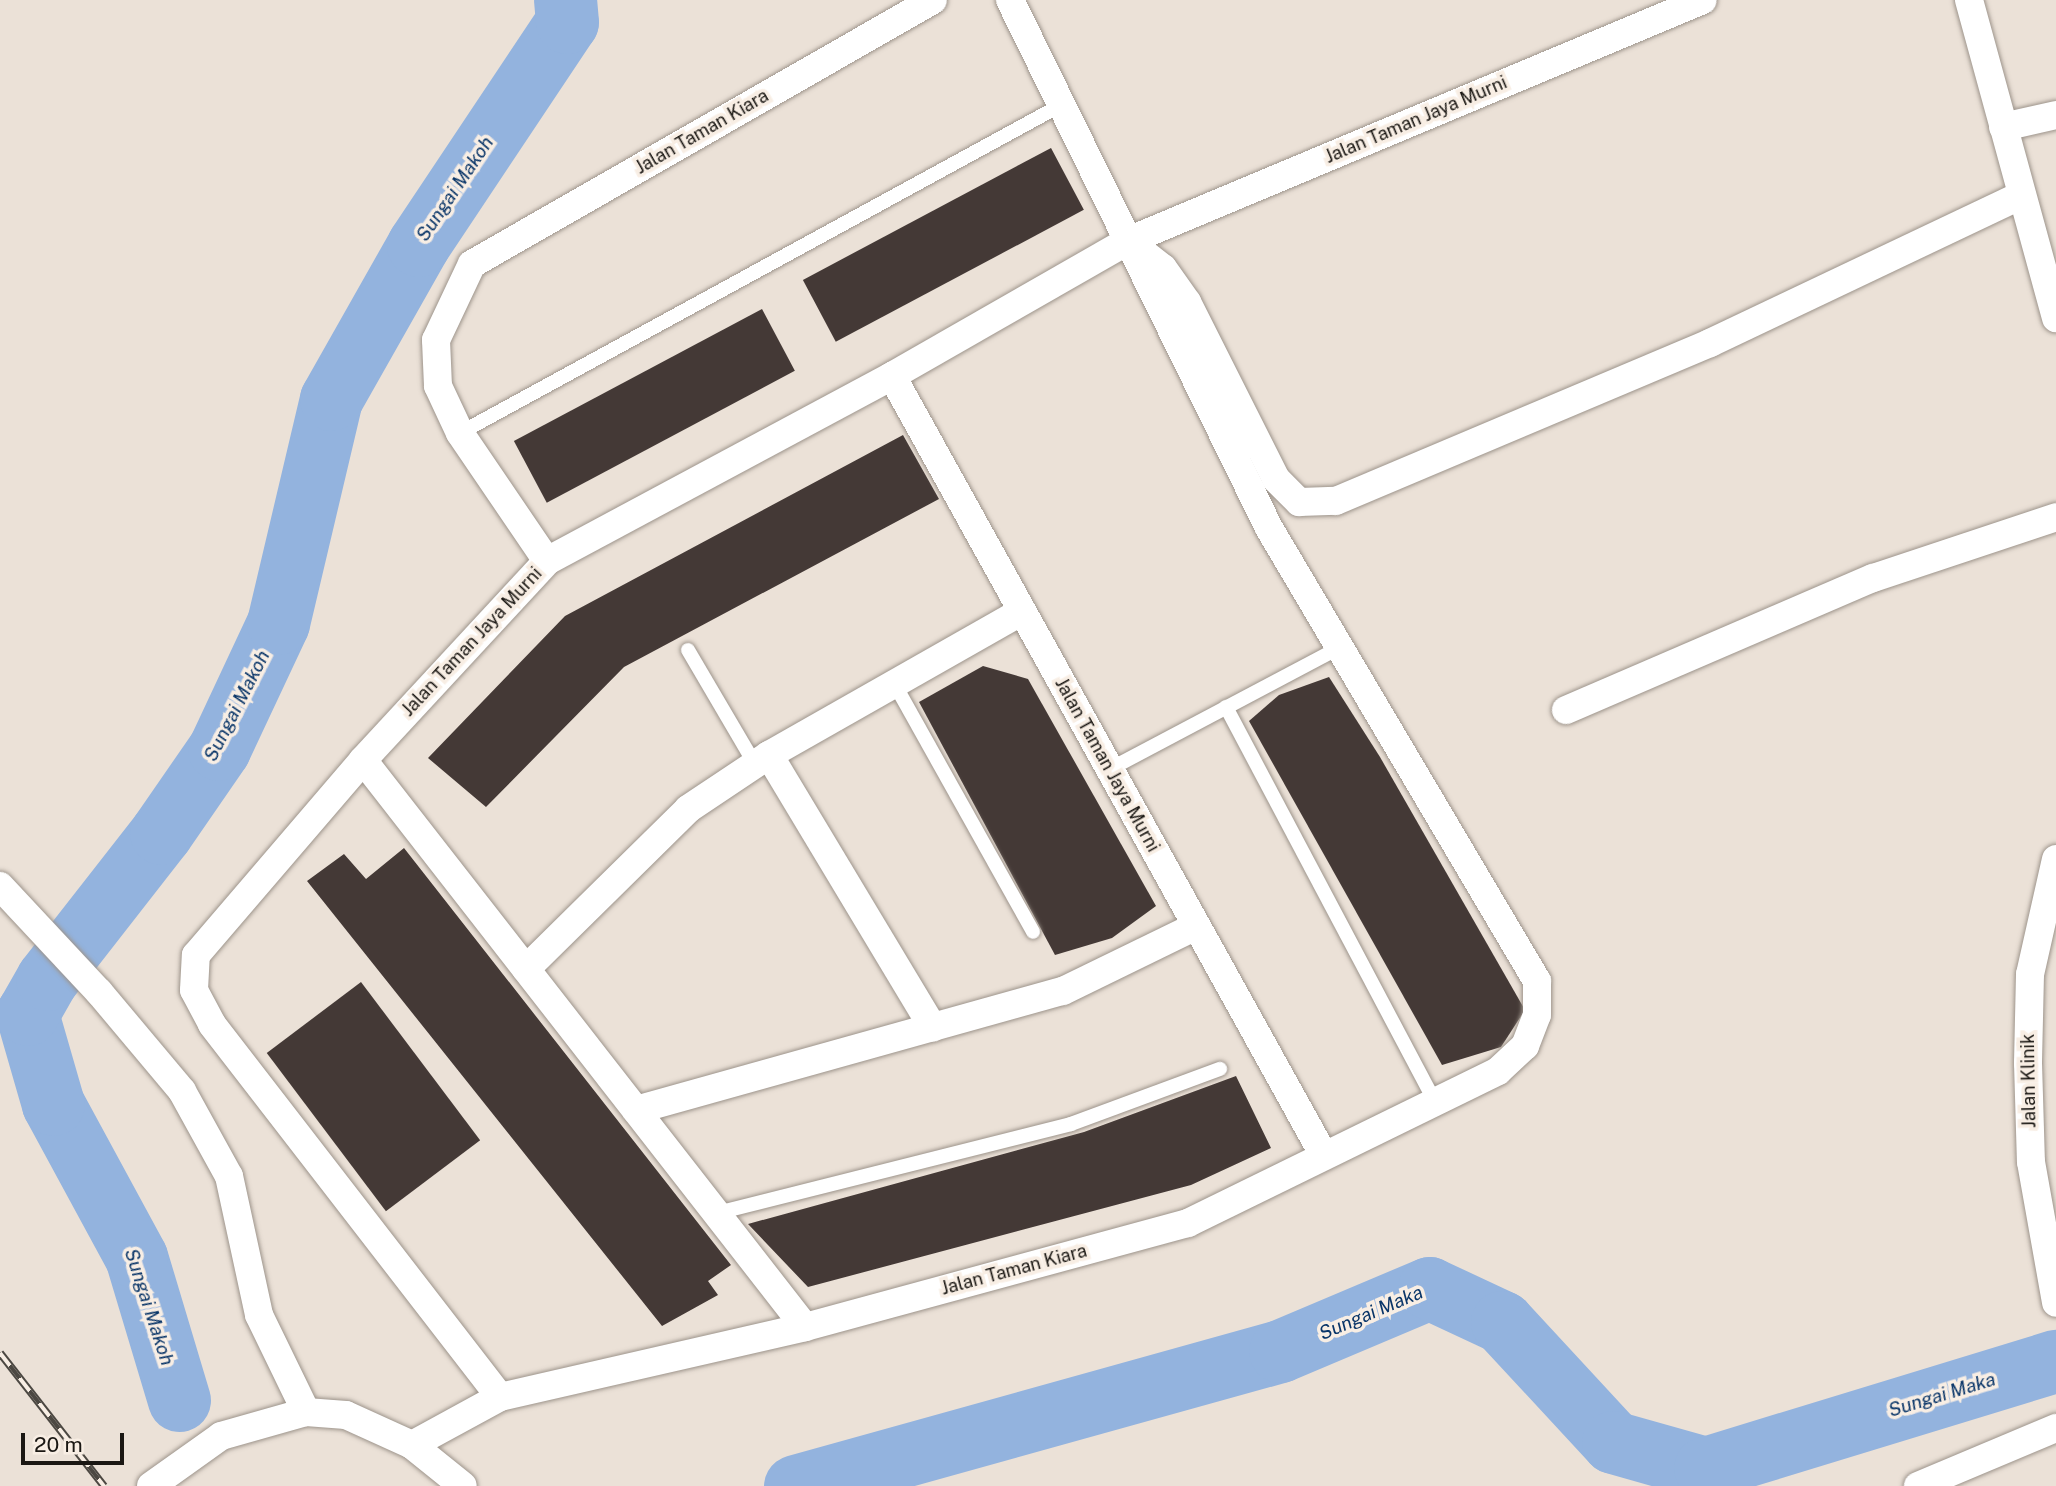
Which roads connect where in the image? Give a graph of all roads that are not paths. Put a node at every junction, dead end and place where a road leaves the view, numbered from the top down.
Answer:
1 (933, 0) edge
2 (1010, 0) edge
3 (1703, 0) edge
4 (1969, 0) edge
5 (1061, 105) junction
6 (2056, 115) edge
7 (2003, 127) junction
8 (2020, 196) junction
9 (1128, 241) junction
10 (2056, 318) edge
11 (892, 376) junction
12 (460, 433) junction
13 (2056, 517) edge
14 (547, 561) junction
15 (1022, 611) junction
16 (1340, 647) junction
17 (688, 650) dead end
18 (894, 683) junction
19 (1226, 707) junction
20 (1566, 710) dead end
21 (762, 759) junction
22 (363, 760) junction
23 (1110, 769) junction
24 (2056, 859) edge
25 (0, 886) edge
26 (1196, 926) junction
27 (1033, 932) dead end
28 (526, 969) junction
29 (933, 1028) junction
30 (1220, 1069) dead end
31 (1434, 1100) junction
32 (636, 1110) junction
33 (1323, 1154) junction
34 (717, 1213) junction
35 (2054, 1285) edge
36 (805, 1327) junction
37 (500, 1397) junction
38 (306, 1412) junction
39 (2056, 1428) edge
40 (412, 1445) junction
41 (151, 1486) edge
42 (463, 1486) edge
43 (1917, 1486) edge

1 - 12 street, Jalan Taman Kiara
2 - 5 street
3 - 9 street, Jalan Taman Jaya Murni
4 - 7 street
5 - 9 street
5 - 12 lane
6 - 7 street
7 - 8 street
8 - 9 street
8 - 10 street
9 - 11 street, Jalan Taman Jaya Murni
9 - 16 street
11 - 14 street, Jalan Taman Jaya Murni
11 - 15 street, Jalan Taman Jaya Murni
12 - 14 street
13 - 20 street
14 - 22 street, Jalan Taman Jaya Murni
15 - 18 street
15 - 23 street, Jalan Taman Jaya Murni
16 - 19 lane
16 - 31 street, Jalan Taman Kiara
17 - 21 lane
18 - 21 street
18 - 27 lane
19 - 23 lane
19 - 31 lane
21 - 28 street
21 - 29 street
22 - 28 street
22 - 37 street, Jalan Taman Jaya Murni
23 - 26 street, Jalan Taman Jaya Murni
24 - 35 street, Jalan Klinik
25 - 38 street
26 - 29 street
26 - 33 street, Jalan Taman Jaya Murni
28 - 32 street
29 - 32 street
30 - 34 lane
31 - 33 street, Jalan Taman Kiara
32 - 34 street
33 - 36 street, Jalan Taman Kiara
34 - 36 street
36 - 37 street, Jalan Taman Kiara
37 - 40 street, Jalan Taman Kiara
38 - 40 street
38 - 41 street
39 - 43 street
40 - 42 street

